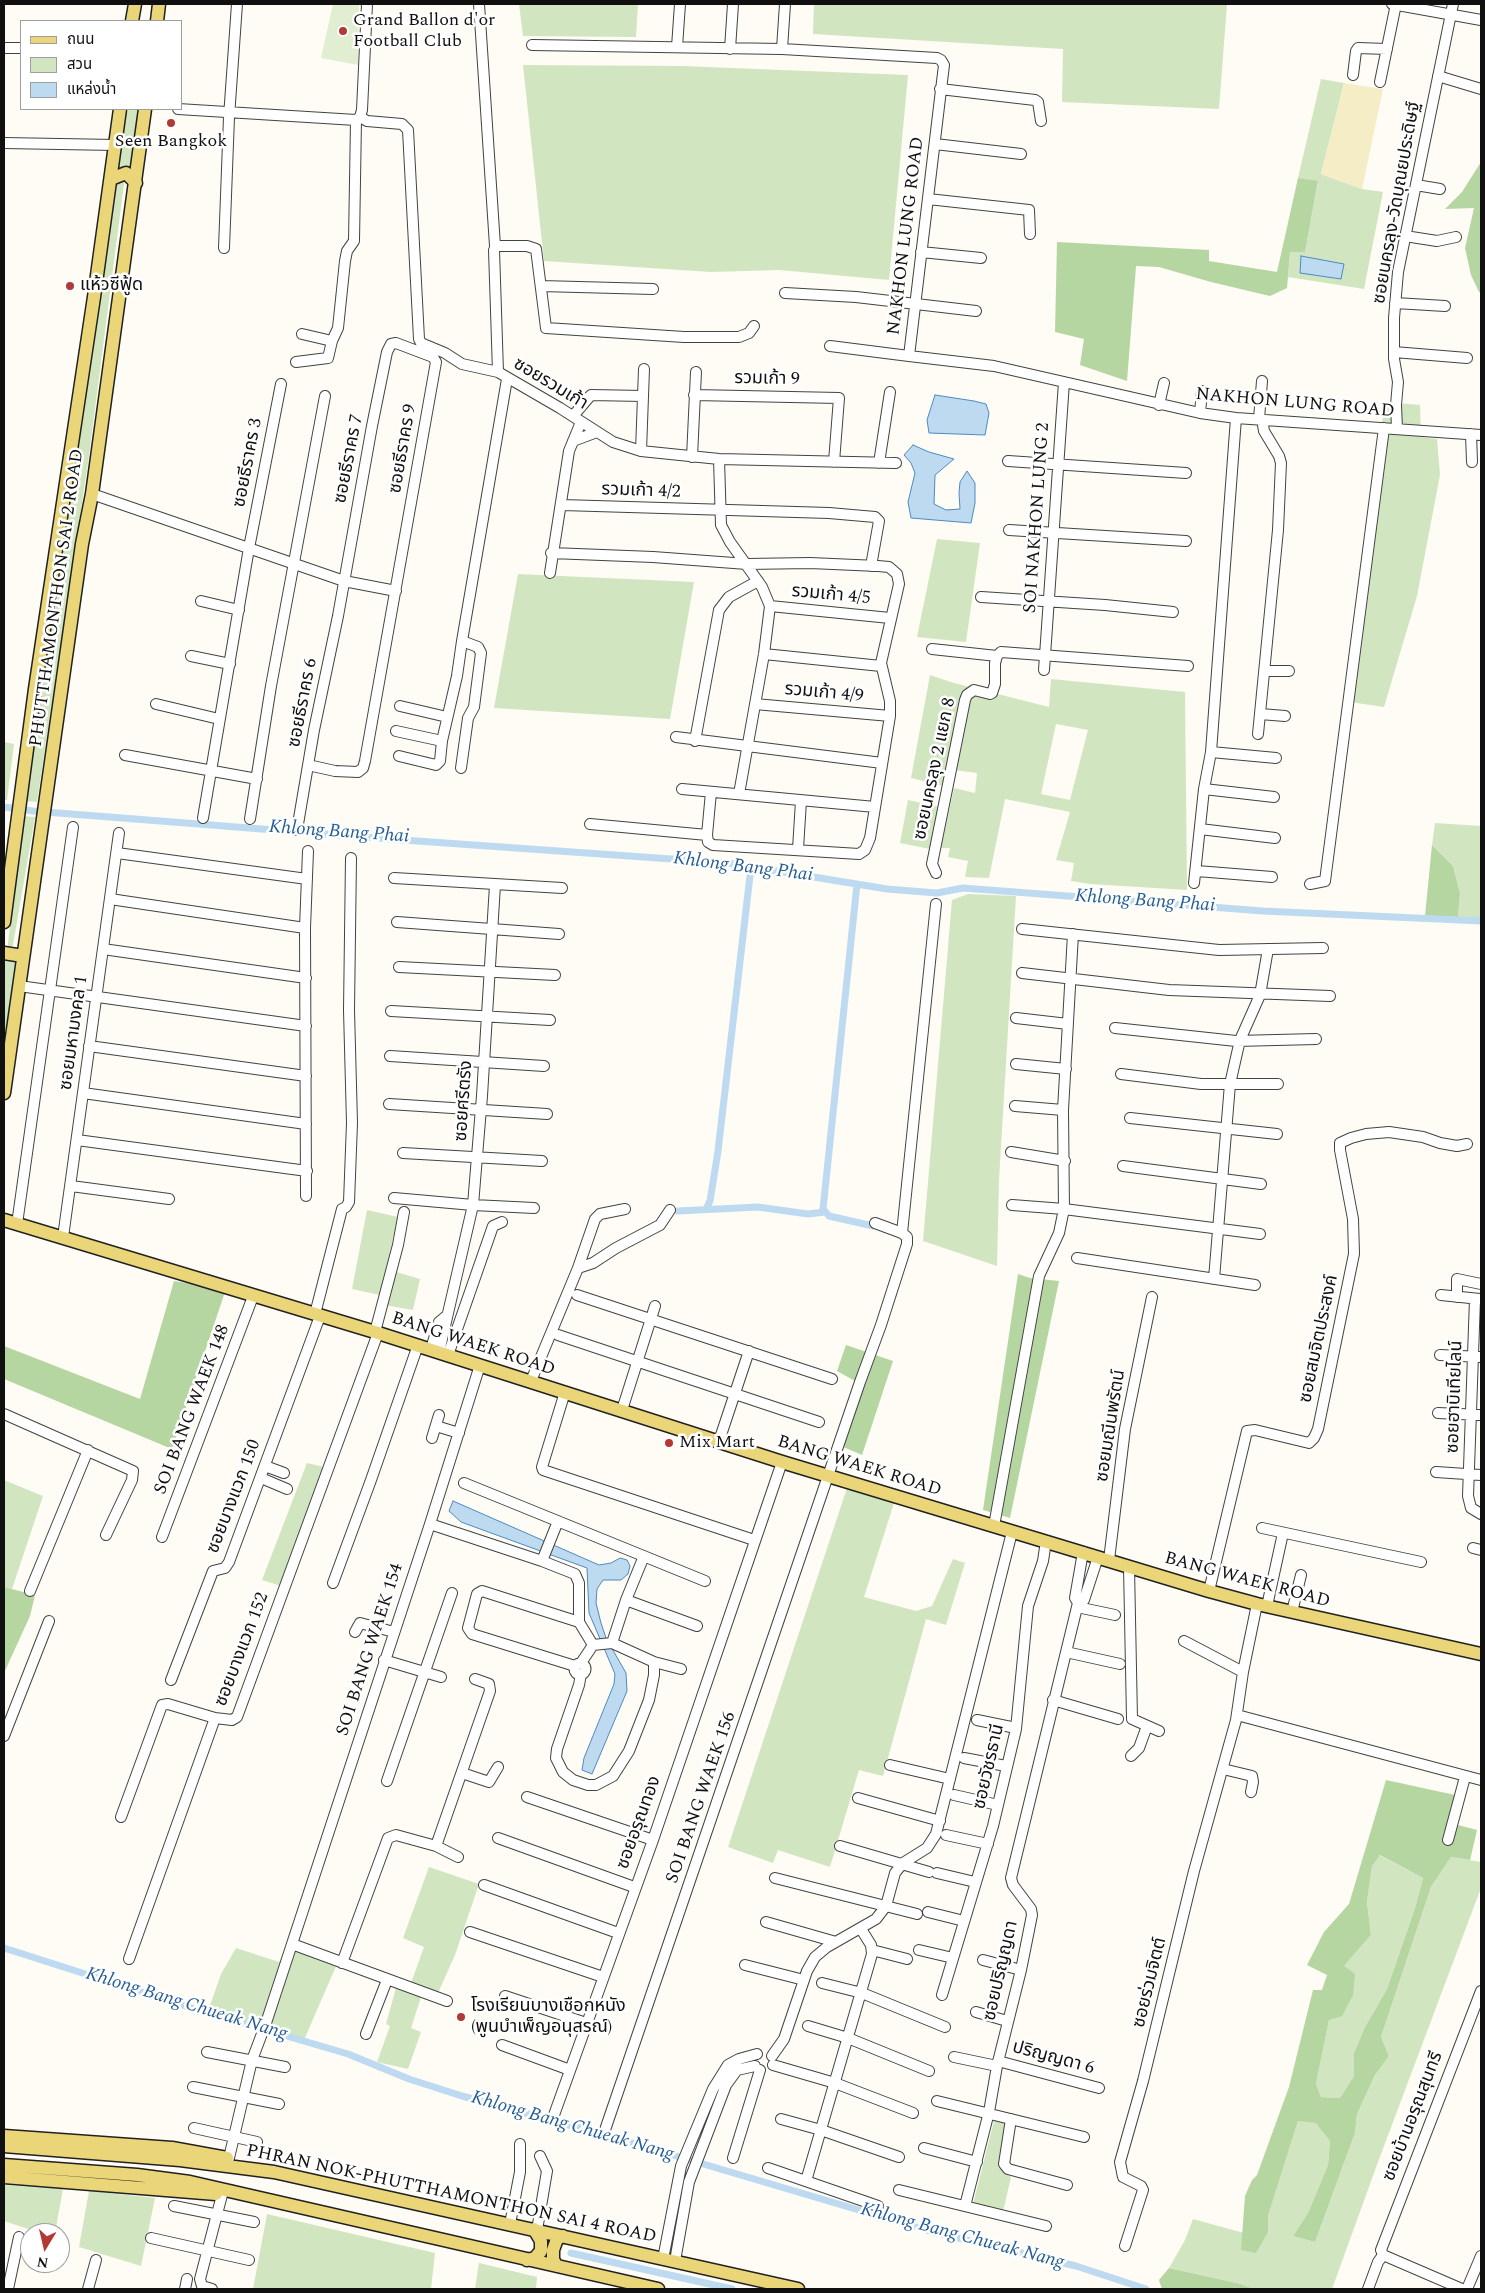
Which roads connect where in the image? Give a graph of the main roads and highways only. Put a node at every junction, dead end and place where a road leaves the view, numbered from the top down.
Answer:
1 (135, 4) edge
2 (159, 4) edge
3 (132, 20) edge
4 (157, 20) edge
5 (145, 110) edge
6 (122, 111) edge
7 (111, 178) junction
8 (136, 183) junction
9 (4, 922) edge
10 (4, 953) edge
11 (23, 956) junction
12 (4, 1092) edge
13 (4, 1220) edge
14 (1481, 1654) edge
15 (4, 2136) edge
16 (4, 2146) edge
17 (4, 2164) edge
18 (4, 2177) edge
19 (299, 2177) junction
20 (263, 2200) junction
21 (535, 2230) junction
22 (563, 2236) junction
23 (527, 2260) junction
24 (557, 2266) junction
25 (658, 2289) edge
26 (798, 2289) edge

1 - 3 main road
2 - 4 main road
5 - 8 main road, PHUTTHAMONTHON SAI 2 ROAD
6 - 7 main road, PHUTTHAMONTHON SAI 2 ROAD
7 - 8 main road
7 - 9 main road, PHUTTHAMONTHON SAI 2 ROAD
8 - 11 main road, PHUTTHAMONTHON SAI 2 ROAD
10 - 11 main road
11 - 12 main road, PHUTTHAMONTHON SAI 2 ROAD
13 - 14 main road, BANG WAEK ROAD
15 - 19 main road
16 - 19 main road, PHRAN NOK-PHUTTHAMONTHON SAI 4 ROAD
17 - 20 main road
18 - 20 main road
19 - 21 main road, PHRAN NOK-PHUTTHAMONTHON SAI 4 ROAD
20 - 23 main road
21 - 22 main road, PHRAN NOK-PHUTTHAMONTHON SAI 4 ROAD
21 - 23 main road
22 - 24 main road
22 - 26 main road, PHRAN NOK-PHUTTHAMONTHON SAI 4 ROAD
23 - 24 main road
24 - 25 main road

